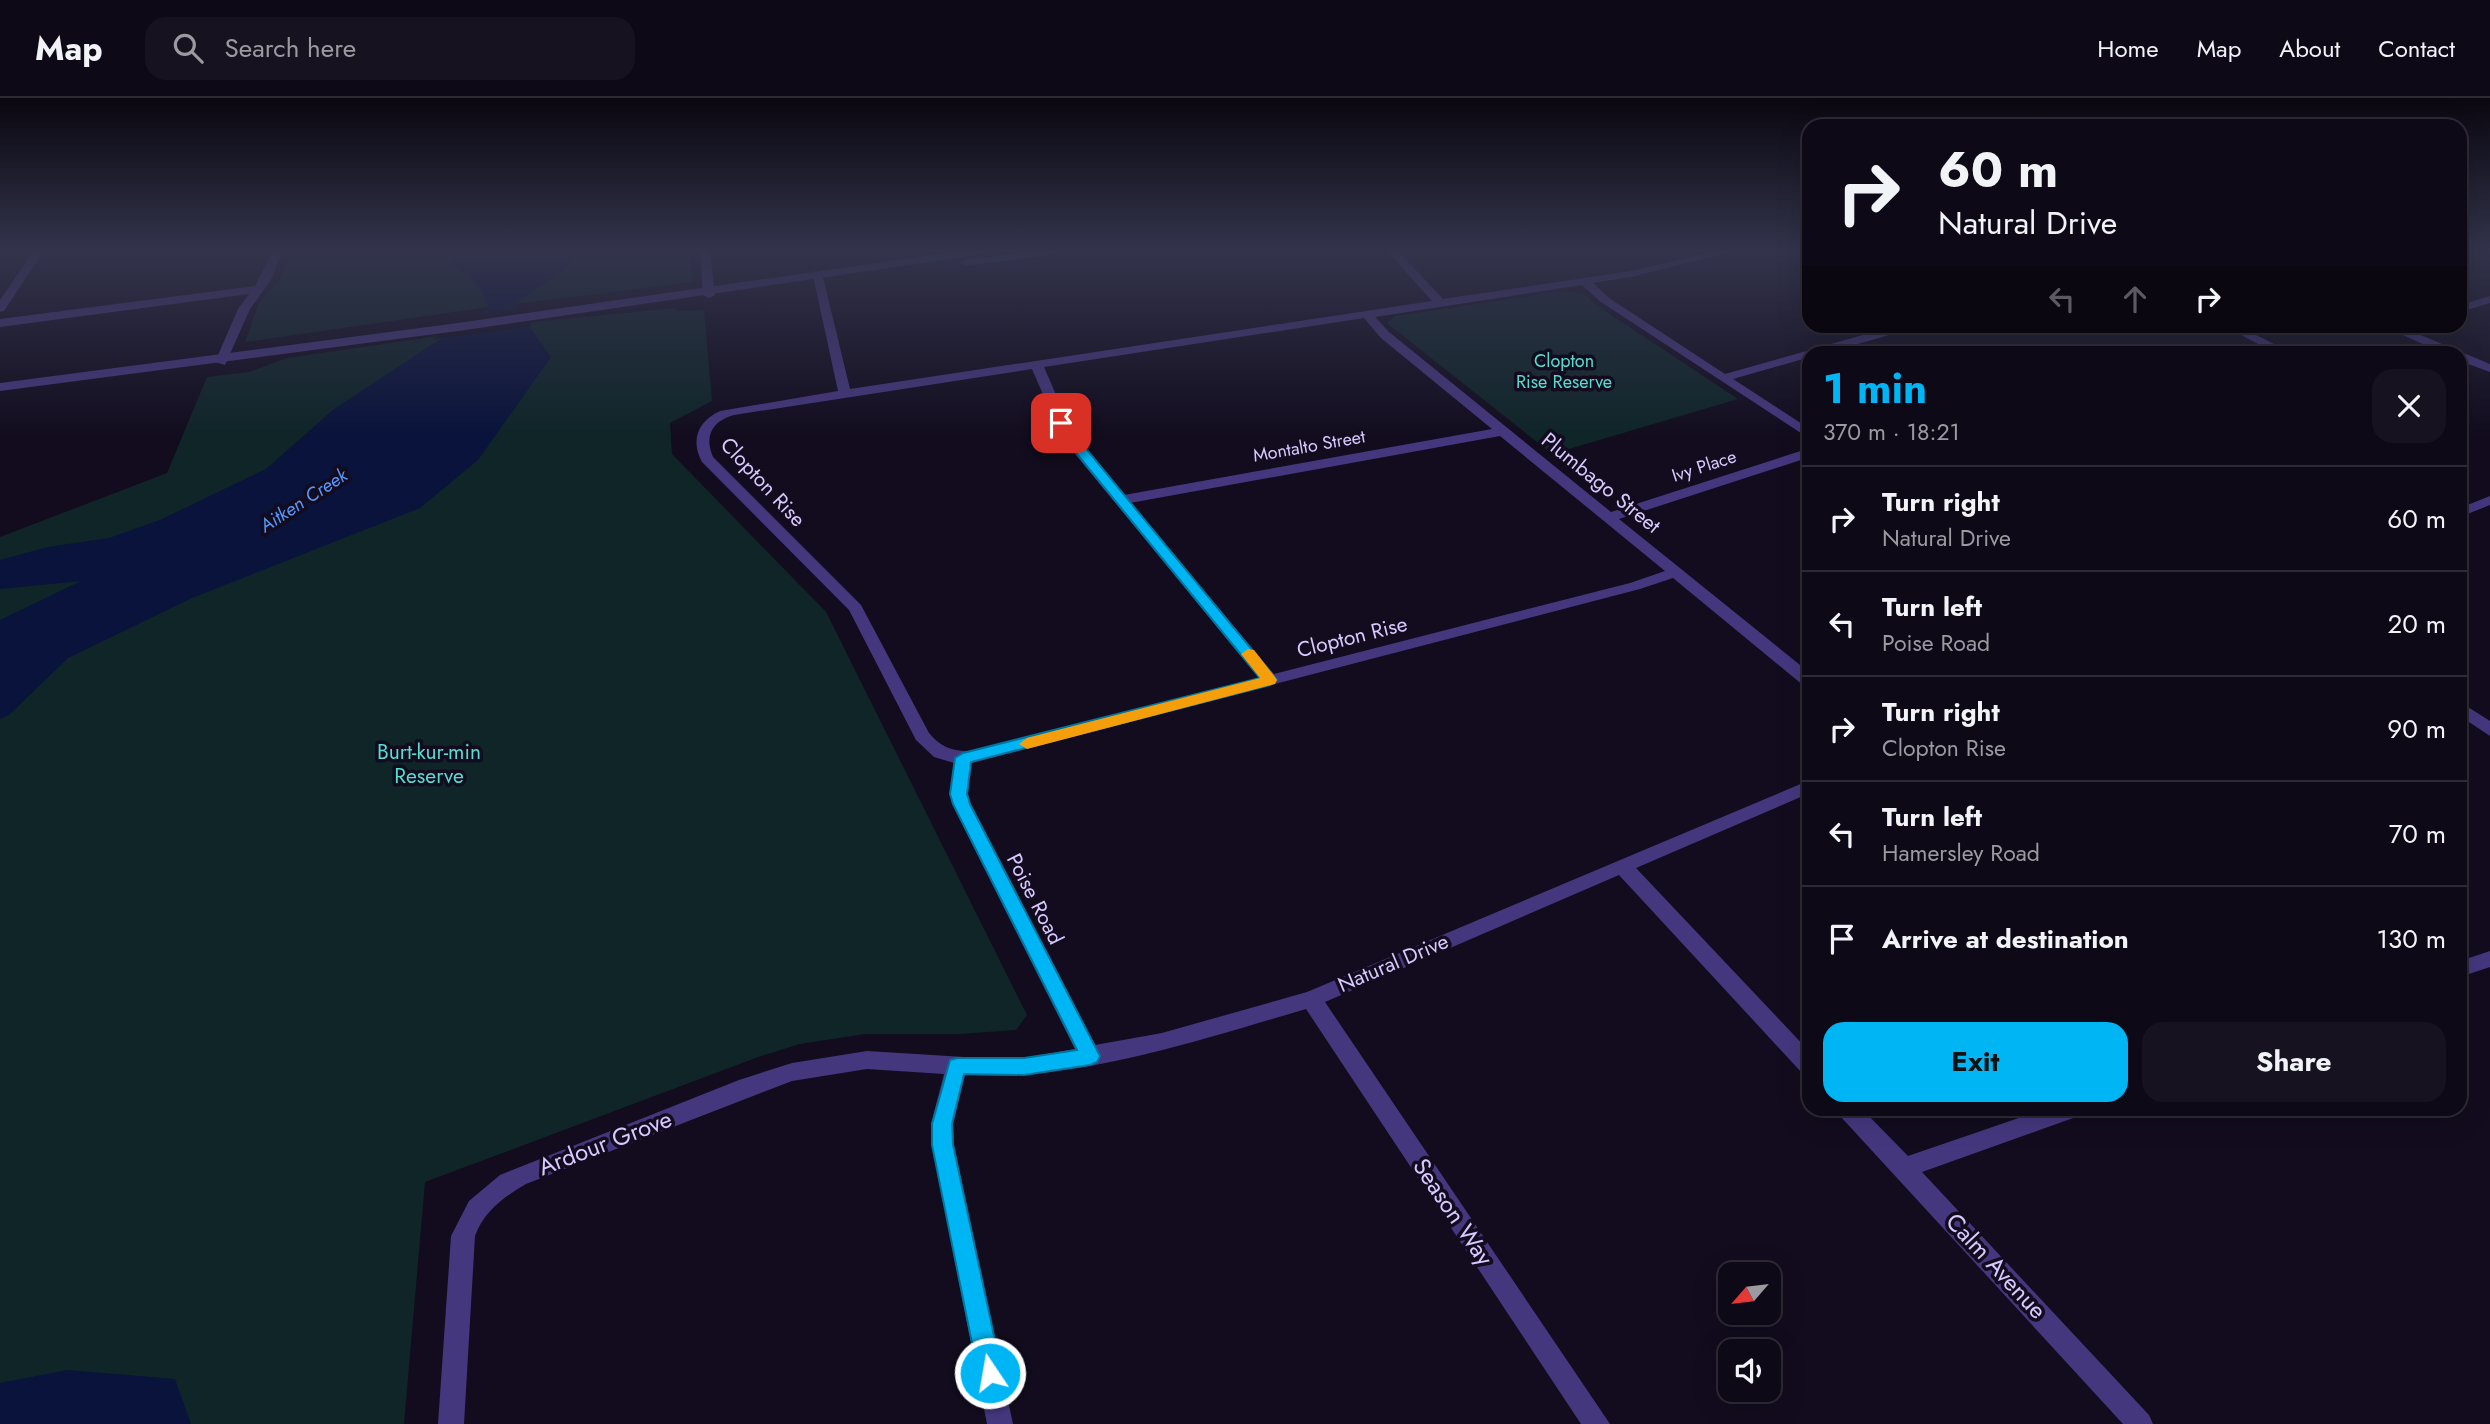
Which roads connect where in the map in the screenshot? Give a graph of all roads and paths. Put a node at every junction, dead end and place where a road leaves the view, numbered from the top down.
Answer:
1 (69, 314) edge
2 (242, 314) edge
3 (551, 314) edge
4 (826, 314) edge
5 (1375, 314) edge
6 (1626, 314) edge
7 (1367, 315) junction
8 (0, 323) edge
9 (1881, 333) edge
10 (2244, 333) edge
11 (2406, 333) edge
12 (1836, 346) edge
13 (2271, 346) edge
14 (2437, 346) edge
15 (1802, 356) edge
16 (2467, 359) edge
17 (221, 360) junction
18 (1036, 364) junction
19 (2490, 368) edge
20 (1723, 378) junction
21 (0, 387) edge
22 (845, 394) junction
23 (0, 396) edge
24 (1802, 430) edge
25 (1504, 431) junction
26 (1802, 455) edge
27 (1121, 500) junction
28 (2490, 500) edge
29 (2467, 510) edge
30 (2467, 510) edge
31 (1610, 517) junction
32 (2490, 517) edge
33 (1676, 572) junction
34 (1802, 675) edge
35 (1270, 680) junction
36 (2467, 712) edge
37 (2490, 730) edge
38 (963, 758) junction
39 (1802, 789) edge
40 (1621, 866) junction
41 (2490, 959) edge
42 (2467, 967) edge
43 (1311, 999) junction
44 (1090, 1056) junction
45 (1802, 1058) edge
46 (957, 1066) junction
47 (1855, 1116) edge
48 (2051, 1116) edge
49 (1904, 1168) junction
50 (451, 1424) edge
51 (1000, 1424) edge
52 (1597, 1424) edge
53 (2140, 1424) edge

1 - 8 street
2 - 17 street
3 - 17 street
4 - 22 street
5 - 7 street, Clopton Rise
6 - 20 street
7 - 18 street, Clopton Rise
7 - 25 street, Plumbago Street
9 - 12 street
10 - 13 street
11 - 14 street
15 - 20 street
16 - 19 street
17 - 21 street
17 - 23 street
18 - 22 street, Clopton Rise
18 - 27 street
20 - 24 street
22 - 38 street, Clopton Rise
25 - 27 street, Montalto Street
25 - 31 street, Plumbago Street
26 - 31 street, Ivy Place
27 - 35 street
28 - 29 street
30 - 32 street
31 - 33 street, Plumbago Street
33 - 34 street, Plumbago Street
33 - 35 street, Clopton Rise
35 - 38 street, Clopton Rise
36 - 37 street
38 - 44 street, Poise Road
39 - 40 street, Natural Drive
40 - 43 street, Natural Drive
40 - 45 street
41 - 42 street
43 - 44 street, Natural Drive
43 - 52 street, Season Way
44 - 46 street, Natural Drive
46 - 50 street, Ardour Grove
46 - 51 street
47 - 49 street, Calm Avenue
48 - 49 street
49 - 53 street, Calm Avenue

